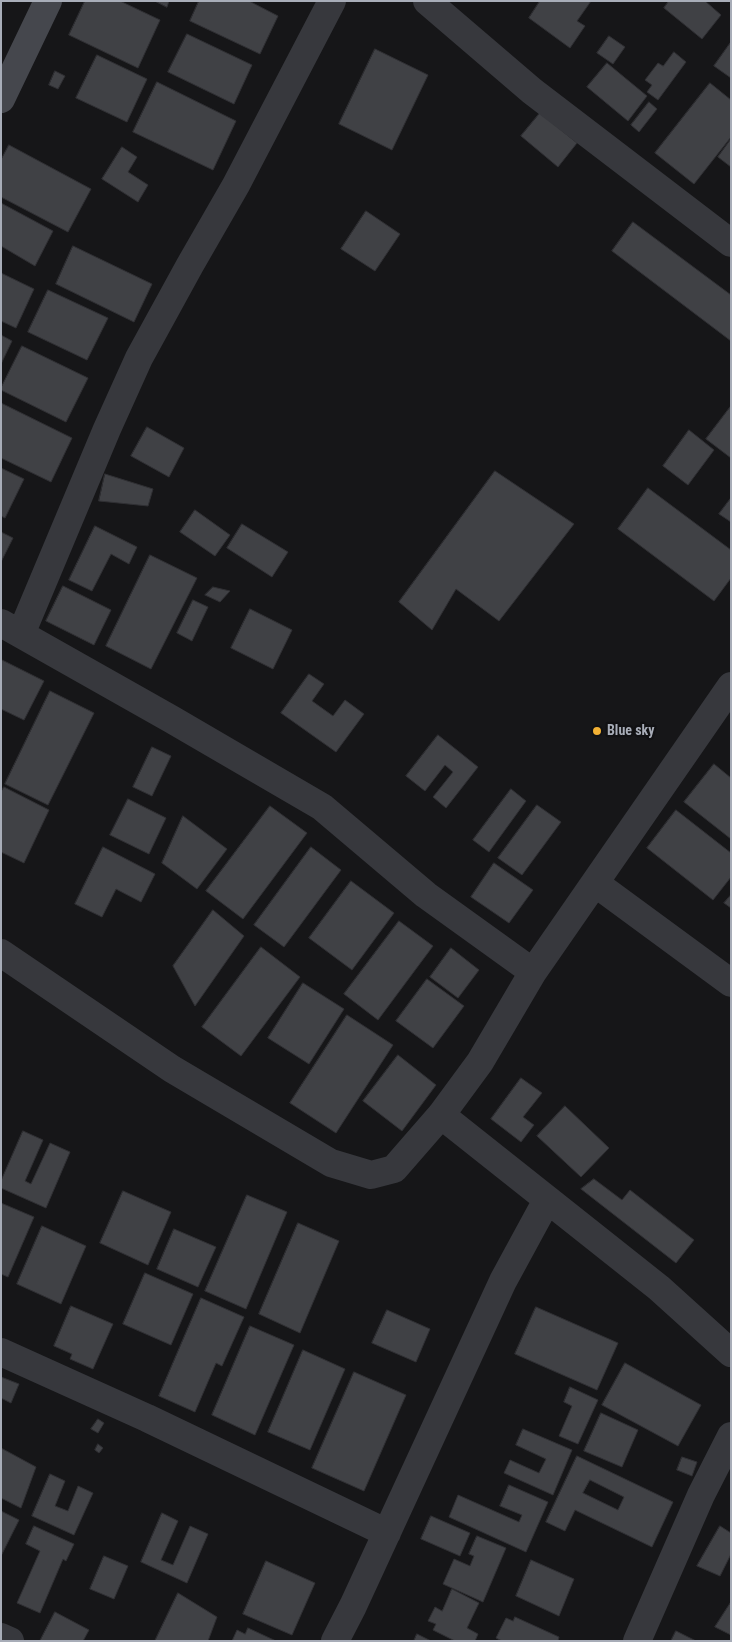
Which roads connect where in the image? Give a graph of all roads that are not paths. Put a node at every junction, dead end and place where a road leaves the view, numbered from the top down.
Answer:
1 (48, 1) edge
2 (332, 1) edge
3 (427, 1) edge
4 (1, 99) edge
5 (731, 243) edge
6 (11, 628) edge
7 (731, 686) edge
8 (595, 883) junction
9 (1, 953) edge
10 (533, 972) junction
11 (731, 983) edge
12 (440, 1115) junction
13 (547, 1200) junction
14 (1, 1352) edge
15 (731, 1353) edge
16 (731, 1436) edge
17 (387, 1533) junction
18 (1, 1637) edge
19 (10, 1641) edge
20 (335, 1641) edge
21 (637, 1641) edge

1 - 4 main road
2 - 6 street
3 - 5 street
6 - 10 street
7 - 8 street
8 - 10 street
8 - 11 street
9 - 12 street
10 - 12 street
12 - 13 street
13 - 15 street
13 - 17 street
14 - 17 street
16 - 21 street
17 - 20 street
18 - 19 street

